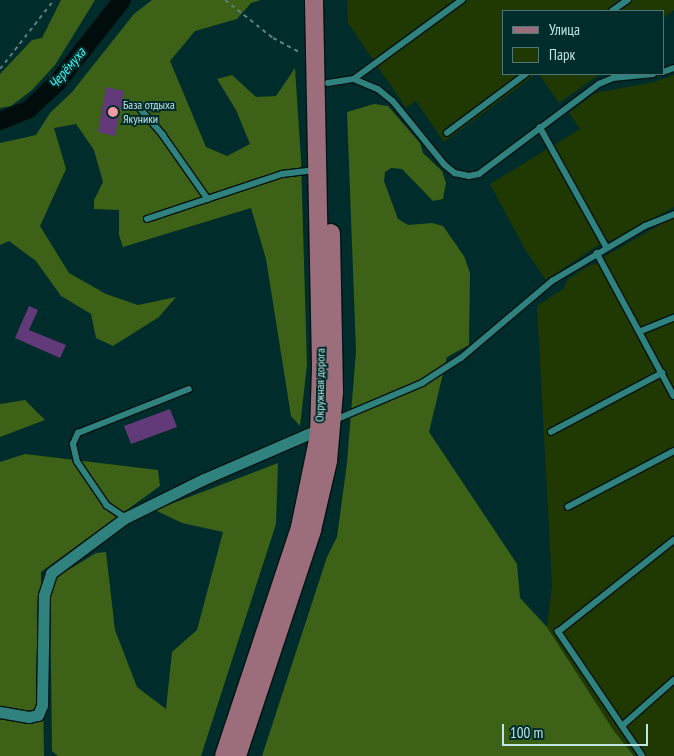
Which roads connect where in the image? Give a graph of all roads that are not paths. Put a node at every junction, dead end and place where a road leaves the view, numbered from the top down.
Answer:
1 (314, 0) edge
2 (326, 0) edge
3 (462, 0) edge
4 (628, 0) edge
5 (613, 10) edge
6 (525, 75) edge
7 (643, 75) edge
8 (354, 79) junction
9 (328, 83) junction
10 (139, 107) dead end
11 (540, 127) junction
12 (447, 134) dead end
13 (318, 169) junction
14 (208, 199) junction
15 (674, 214) edge
16 (146, 218) dead end
17 (607, 248) junction
18 (597, 254) junction
19 (674, 318) edge
20 (641, 331) junction
21 (662, 373) junction
22 (189, 388) dead end
23 (674, 396) edge
24 (326, 426) junction
25 (551, 432) dead end
26 (674, 451) edge
27 (568, 507) dead end
28 (125, 518) junction
29 (674, 540) edge
30 (674, 680) edge
31 (0, 712) edge
32 (622, 726) junction
33 (224, 756) edge
34 (238, 756) edge
35 (642, 756) edge

1 - 13 main road, Окружная дорога
2 - 9 main road, Окружная дорога
3 - 8 lane
4 - 5 lane
6 - 12 lane
7 - 11 lane
8 - 9 lane
8 - 11 lane
9 - 24 main road, Окружная дорога
10 - 14 lane
11 - 17 lane
13 - 14 lane
13 - 24 main road, Окружная дорога
14 - 16 lane
15 - 17 lane
17 - 18 lane
18 - 20 lane
18 - 24 lane
19 - 20 lane
20 - 21 lane
21 - 23 lane
21 - 25 lane
22 - 28 lane
24 - 28 street
24 - 33 main road, Окружная дорога
24 - 34 main road, Окружная дорога
26 - 27 lane
28 - 31 street
29 - 32 lane
30 - 32 lane
32 - 35 lane

